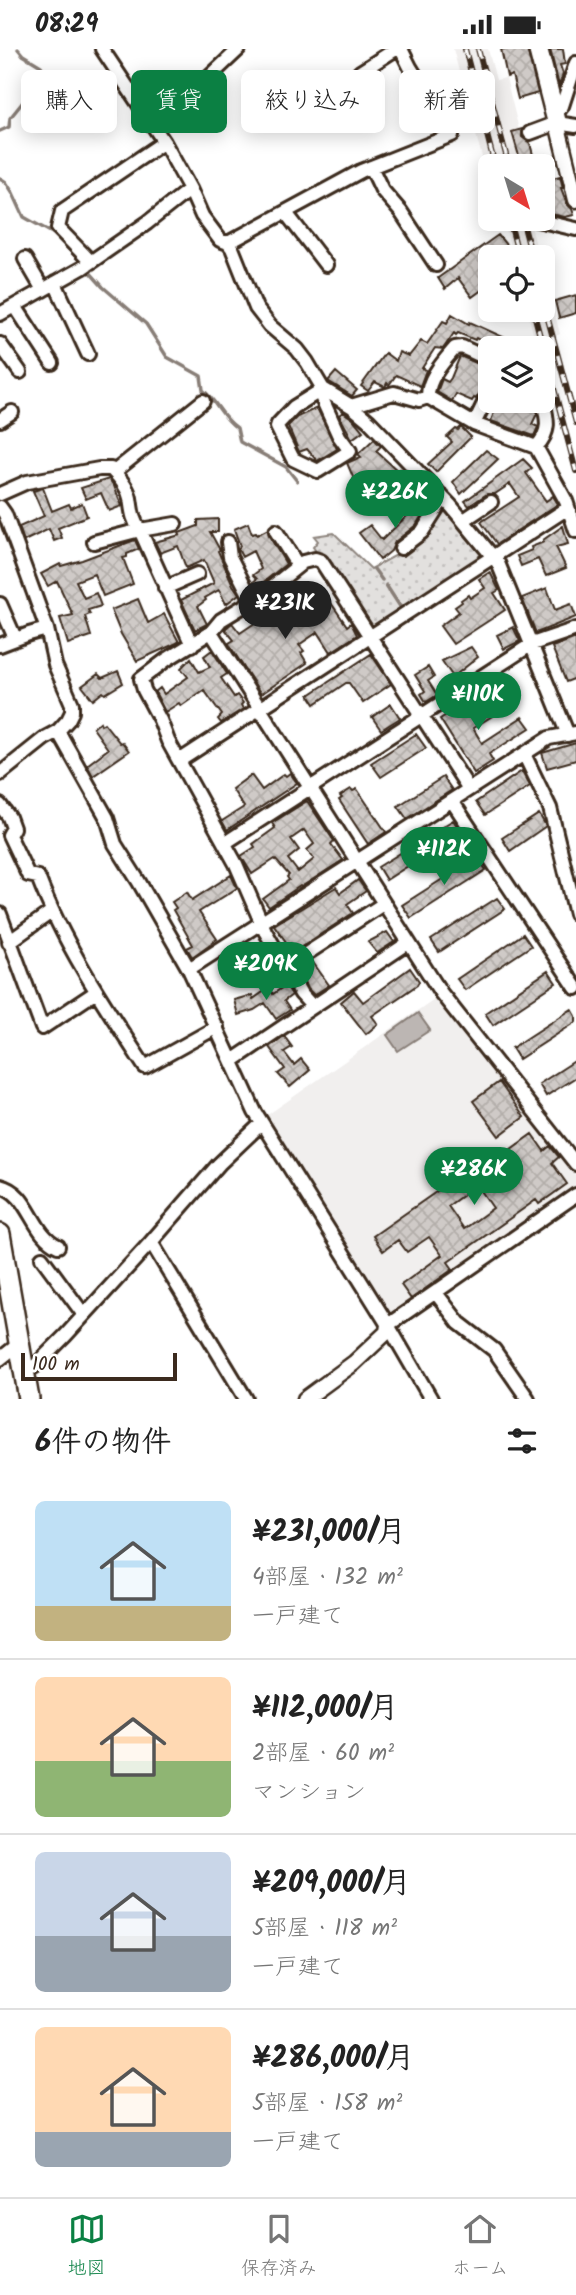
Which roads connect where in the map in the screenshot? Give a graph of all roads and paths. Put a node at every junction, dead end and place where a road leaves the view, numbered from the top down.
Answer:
1 (102, 49) edge
2 (239, 49) edge
3 (399, 49) edge
4 (538, 49) edge
5 (576, 63) edge
6 (217, 70) edge
7 (363, 70) edge
8 (131, 92) edge
9 (556, 119) junction
10 (576, 126) edge
11 (158, 133) edge
12 (530, 133) dead end
13 (164, 142) junction
14 (570, 152) edge
15 (371, 167) junction
16 (190, 188) junction
17 (576, 200) edge
18 (286, 213) junction
19 (555, 224) edge
20 (576, 229) edge
21 (228, 243) junction
22 (25, 259) dead end
23 (90, 262) junction
24 (326, 265) dead end
25 (436, 265) dead end
26 (55, 283) junction
27 (43, 290) junction
28 (15, 306) junction
29 (0, 314) edge
30 (0, 344) edge
31 (88, 354) dead end
32 (478, 354) edge
33 (51, 363) dead end
34 (20, 373) dead end
35 (321, 390) junction
36 (428, 397) junction
37 (204, 401) dead end
38 (351, 406) junction
39 (12, 412) dead end
40 (479, 413) edge
41 (546, 413) edge
42 (0, 420) edge
43 (474, 424) junction
44 (536, 447) junction
45 (114, 472) junction
46 (0, 494) edge
47 (443, 499) junction
48 (491, 502) dead end
49 (0, 507) edge
50 (568, 508) junction
51 (464, 520) junction
52 (175, 524) dead end
53 (140, 530) junction
54 (576, 530) edge
55 (276, 531) dead end
56 (228, 541) dead end
57 (94, 542) dead end
58 (401, 548) dead end
59 (493, 557) junction
60 (298, 566) junction
61 (197, 574) dead end
62 (165, 588) junction
63 (252, 600) junction
64 (0, 604) edge
65 (47, 629) junction
66 (576, 629) edge
67 (211, 632) junction
68 (370, 637) junction
69 (15, 638) junction
70 (532, 644) junction
71 (0, 645) edge
72 (192, 645) junction
73 (259, 709) junction
74 (422, 715) junction
75 (571, 728) edge
76 (58, 731) junction
77 (524, 754) junction
78 (179, 761) junction
79 (0, 774) edge
80 (310, 788) junction
81 (469, 789) junction
82 (452, 801) junction
83 (0, 806) edge
84 (225, 843) junction
85 (356, 861) junction
86 (383, 904) junction
87 (51, 912) junction
88 (0, 914) edge
89 (576, 914) edge
90 (262, 923) junction
91 (9, 942) junction
92 (408, 943) junction
93 (286, 967) junction
94 (189, 969) junction
95 (576, 988) edge
96 (96, 992) junction
97 (312, 1006) junction
98 (217, 1027) junction
99 (232, 1061) junction
100 (262, 1123) junction
101 (576, 1164) edge
102 (0, 1186) edge
103 (576, 1195) edge
104 (0, 1234) edge
105 (152, 1242) junction
106 (58, 1246) dead end
107 (43, 1258) dead end
108 (436, 1293) junction
109 (84, 1315) junction
110 (388, 1325) junction
111 (19, 1344) junction
112 (0, 1359) edge
113 (24, 1372) junction
114 (29, 1399) edge
115 (246, 1399) edge
116 (304, 1399) edge
117 (431, 1399) edge
118 (528, 1399) edge

1 - 8 street
2 - 6 street
3 - 7 street
3 - 15 street
4 - 9 main road
5 - 9 street
9 - 10 street
9 - 12 street
9 - 14 street
11 - 13 street
13 - 16 street
13 - 23 street
14 - 17 street
15 - 18 street
15 - 25 street
16 - 21 street
16 - 23 street
18 - 21 street
18 - 24 street
19 - 20 street
21 - 35 street
22 - 27 street
23 - 26 street
26 - 27 street
26 - 31 street
27 - 28 street
28 - 29 street
28 - 33 street
30 - 34 street
32 - 36 street
35 - 35 street
35 - 38 street
36 - 38 street
36 - 43 street
37 - 45 street
38 - 47 street
39 - 42 street
40 - 43 street
41 - 44 street
43 - 44 street
44 - 50 street
45 - 46 street
45 - 53 street
47 - 51 street
47 - 58 street
48 - 51 street
49 - 65 street
50 - 54 street
50 - 59 street
51 - 59 street
52 - 53 street
53 - 57 street
53 - 62 street
55 - 60 street
56 - 63 street
59 - 68 street
59 - 70 street
60 - 63 street
60 - 68 street
61 - 62 street
62 - 72 street
63 - 67 street
64 - 69 street
65 - 69 street
65 - 76 street
66 - 70 street
67 - 72 street
67 - 73 street
68 - 73 street
68 - 74 street
69 - 71 street
70 - 74 street
70 - 75 street
72 - 78 street
73 - 78 street
73 - 80 street
74 - 80 street
74 - 81 street
75 - 77 street
76 - 79 street
76 - 94 street
77 - 81 street
77 - 89 street
78 - 84 street
80 - 84 street
80 - 85 street
81 - 82 street
82 - 85 street
82 - 95 street
83 - 87 street
84 - 90 street
85 - 86 street
85 - 90 street
86 - 92 street
86 - 93 street
87 - 91 street
87 - 96 street
88 - 91 street
90 - 93 street
90 - 94 street
91 - 96 street
92 - 97 street
92 - 101 street
93 - 97 street
94 - 98 street
96 - 98 street
97 - 99 street
98 - 99 street
99 - 100 street
100 - 105 street
100 - 110 street
102 - 106 street
103 - 108 street
104 - 111 main road
105 - 109 street
105 - 115 street
107 - 109 street
108 - 110 street
108 - 118 street
109 - 113 street
110 - 116 street
110 - 117 street
111 - 112 street
111 - 113 main road
113 - 114 main road

